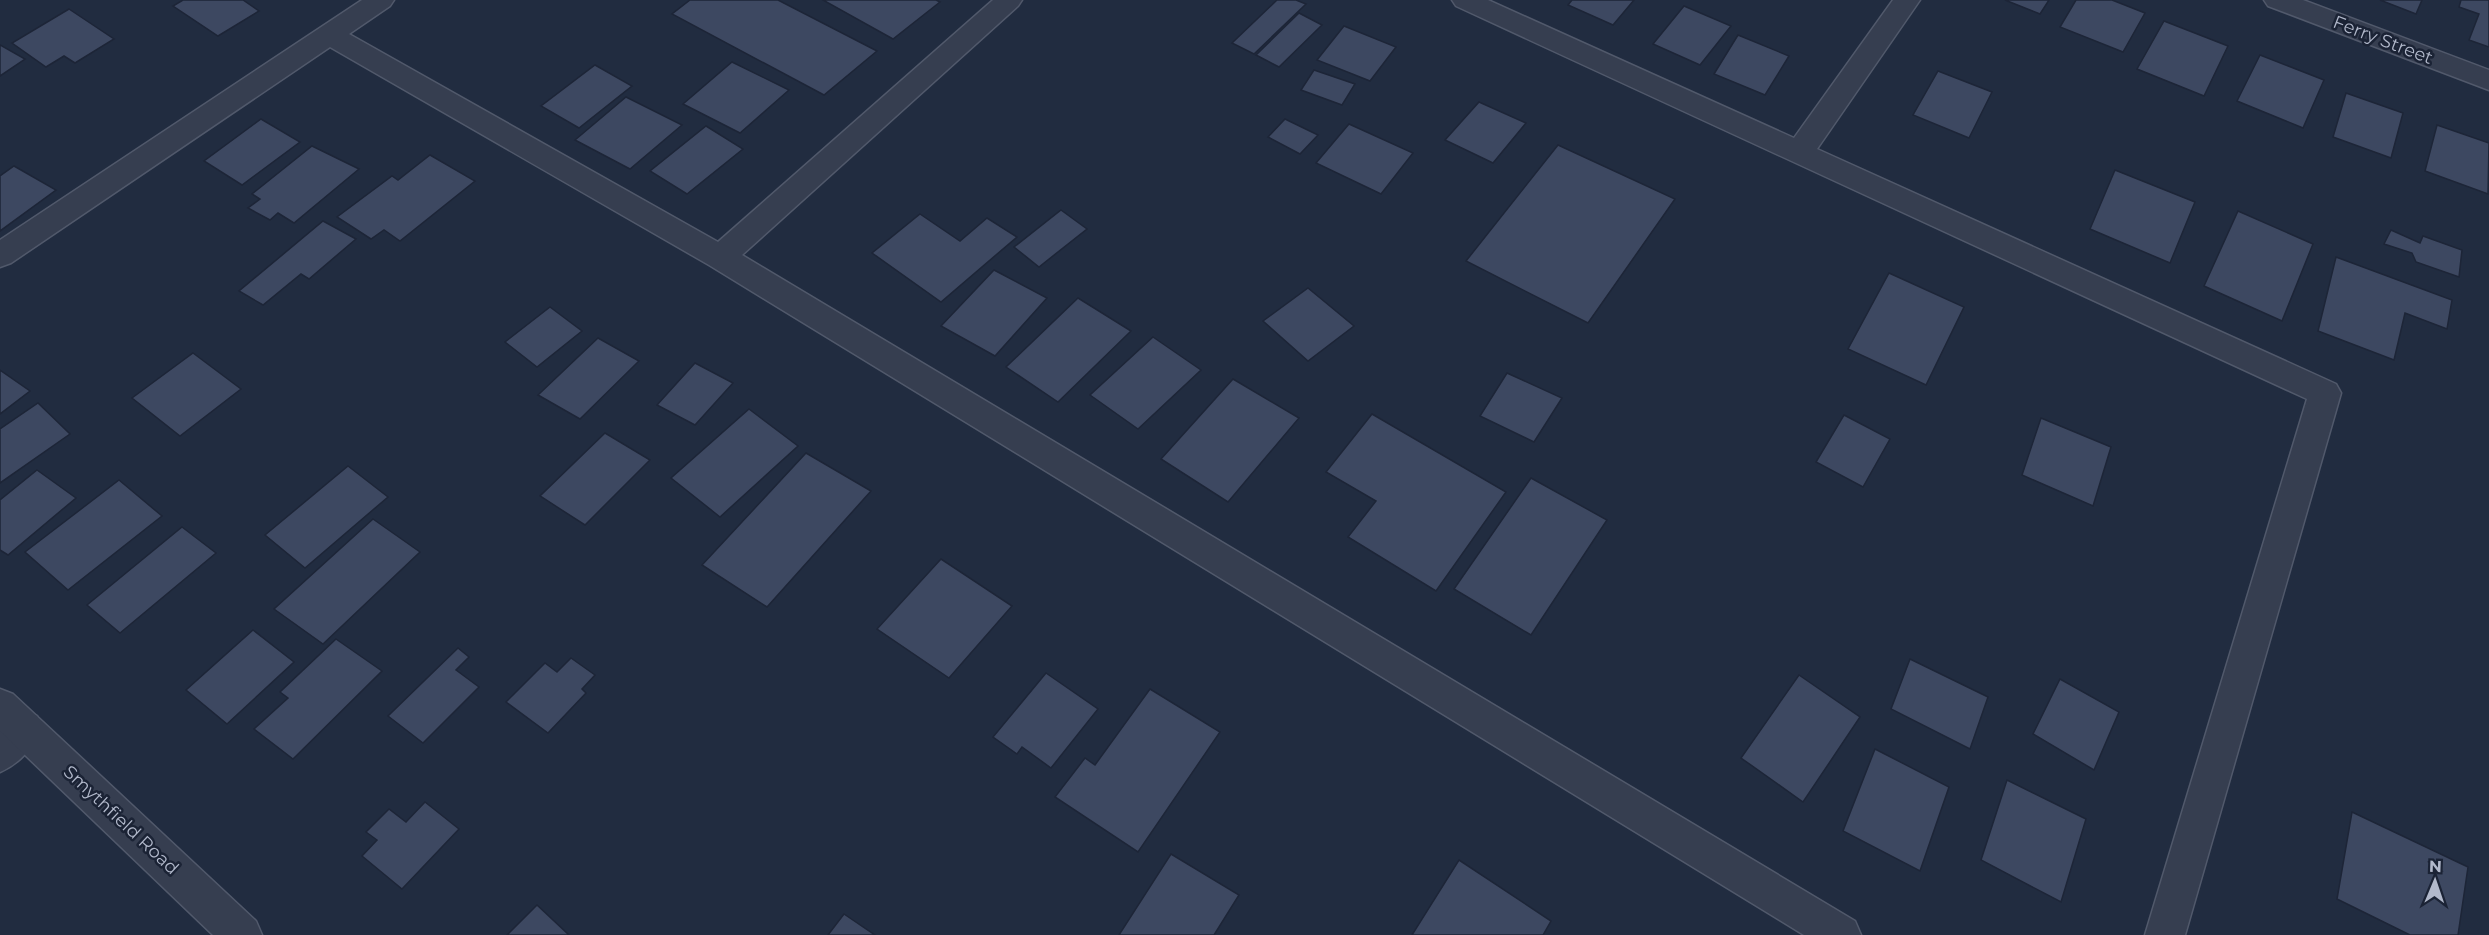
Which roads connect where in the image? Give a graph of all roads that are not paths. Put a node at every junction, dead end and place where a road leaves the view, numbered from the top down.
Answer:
1 (381, 0) edge
2 (1009, 0) edge
3 (1465, 0) edge
4 (1907, 0) edge
5 (2277, 0) edge
6 (329, 35) junction
7 (2489, 80) edge
8 (1799, 153) junction
9 (0, 255) edge
10 (720, 257) junction
11 (8, 729) edge
12 (242, 935) edge
13 (1841, 935) edge
14 (2165, 935) edge

1 - 6 street
2 - 10 street
3 - 8 street
4 - 8 street
5 - 7 street, Ferry Street
6 - 9 street
6 - 10 street
8 - 14 street
10 - 13 street
11 - 12 street, Smythfield Road

